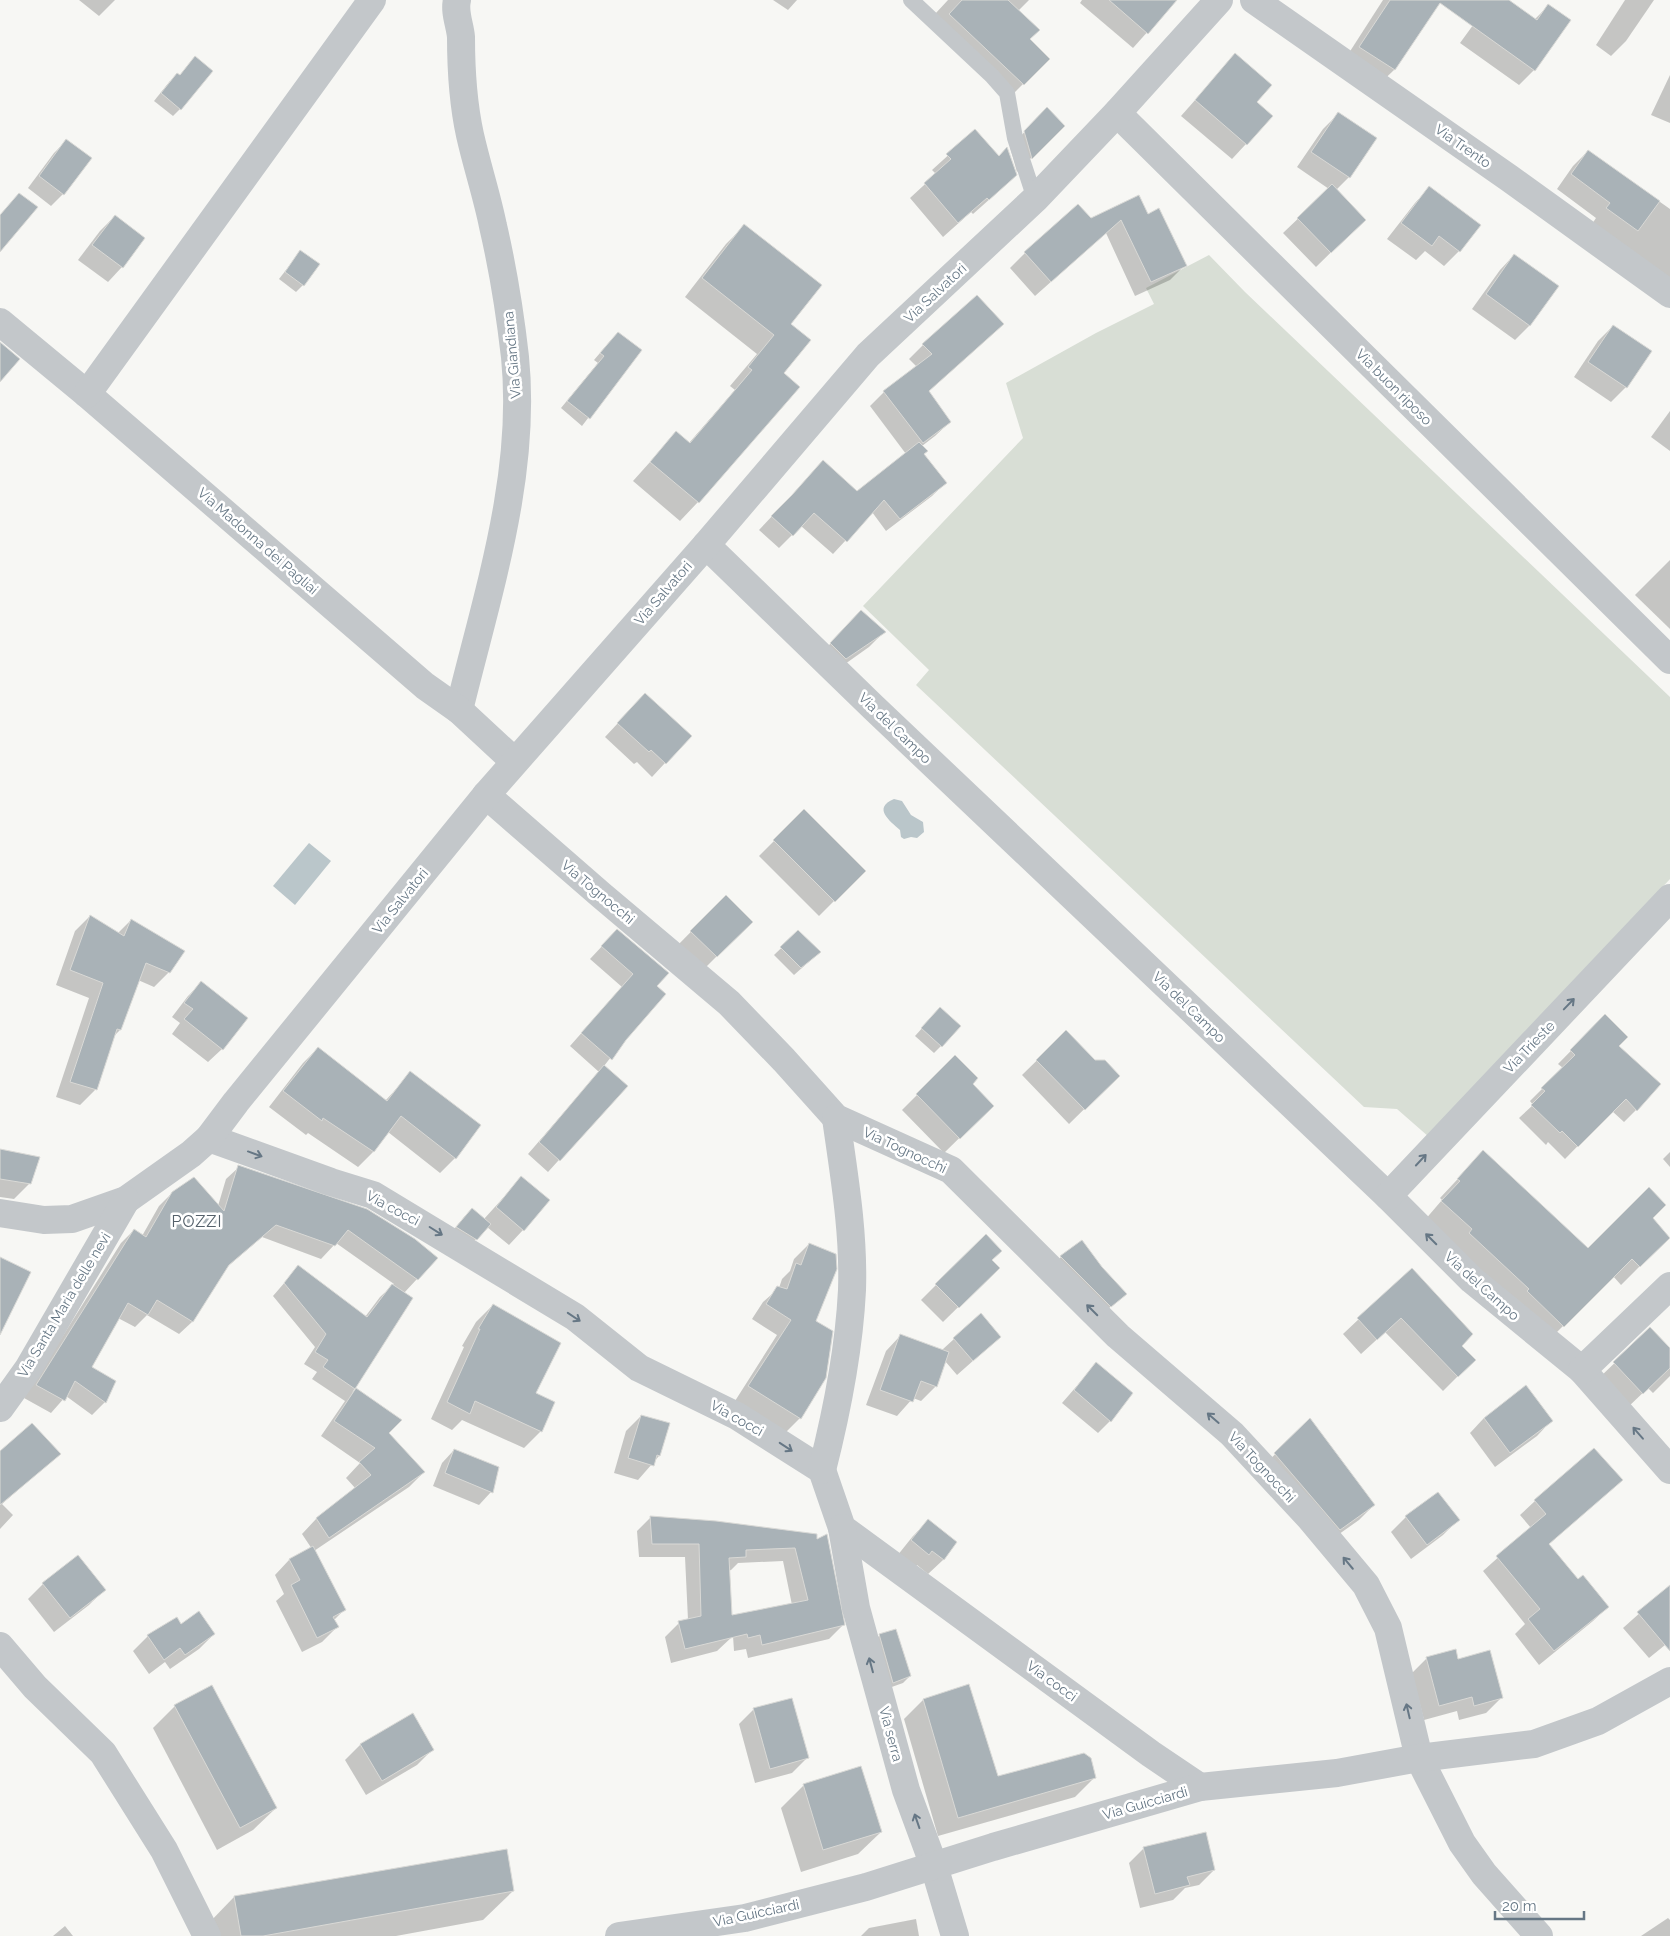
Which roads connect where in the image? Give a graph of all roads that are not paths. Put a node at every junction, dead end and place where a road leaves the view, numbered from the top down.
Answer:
1 (372, 0) edge
2 (911, 0) edge
3 (1219, 0) edge
4 (1254, 0) edge
5 (454, 2) edge
6 (1118, 113) junction
7 (1035, 199) junction
8 (1670, 294) edge
9 (0, 322) edge
10 (88, 394) junction
11 (706, 545) junction
12 (1670, 660) edge
13 (459, 710) junction
14 (514, 762) junction
15 (486, 795) junction
16 (1670, 898) edge
17 (836, 1118) junction
18 (209, 1138) junction
19 (1388, 1196) junction
20 (126, 1200) junction
21 (0, 1213) edge
22 (1670, 1286) edge
23 (1582, 1370) junction
24 (0, 1408) edge
25 (822, 1470) junction
26 (1670, 1470) edge
27 (842, 1528) junction
28 (0, 1646) edge
29 (1670, 1681) edge
30 (1419, 1758) junction
31 (1200, 1788) junction
32 (934, 1866) junction
33 (207, 1936) edge
34 (619, 1936) edge
35 (955, 1936) edge
36 (1539, 1936) edge

1 - 10 street
2 - 7 lane
3 - 6 street, Via Salvatori
4 - 8 street, Via Trento
5 - 13 street, Via Giandiana
6 - 7 street, Via Salvatori
6 - 12 street, Via buon riposo
7 - 11 street, Via Salvatori
9 - 10 street, Via Madonna dei Pagliai
10 - 13 street, Via Madonna dei Pagliai
11 - 14 street, Via Salvatori
11 - 19 street, Via del Campo
13 - 14 street, Via Madonna dei Pagliai
14 - 15 street, Via Salvatori
15 - 17 street, Via Tognocchi
15 - 18 street, Via Salvatori
19 -> 16 street, Via Trieste
17 - 25 street
30 -> 17 street, Via Tognocchi
18 - 20 street, Via Salvatori
18 -> 25 street, Via cocci
23 -> 19 street, Via del Campo
20 - 21 street
20 - 24 street, Via Santa Maria delle nevi
22 - 23 street
26 -> 23 street, Via del Campo
25 - 27 street
27 - 31 street, Via cocci
32 -> 27 street, Via serra
28 - 33 street
29 - 30 street, Via Guicciardi
30 - 31 street, Via Guicciardi
30 - 36 street, Via Tognocchi
31 - 32 street, Via Guicciardi
32 - 34 street, Via Guicciardi
32 - 35 street, Via serra

